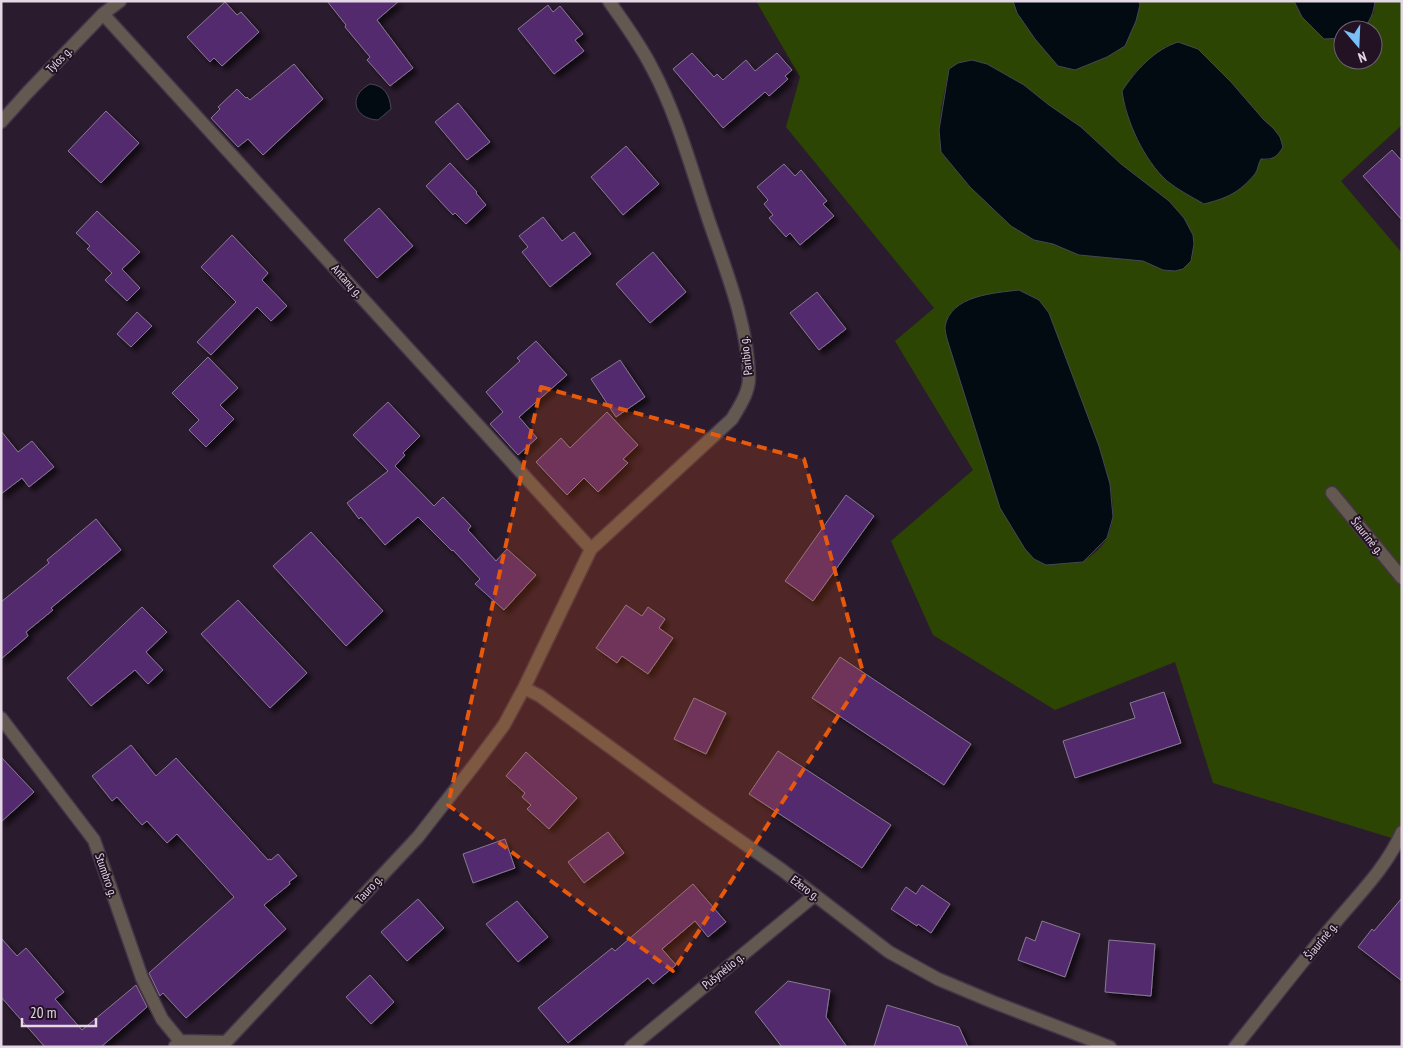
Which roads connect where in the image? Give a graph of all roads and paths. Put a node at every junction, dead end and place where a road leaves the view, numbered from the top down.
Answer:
1 (120, 1) edge
2 (609, 1) edge
3 (103, 14) junction
4 (1, 122) edge
5 (1332, 493) dead end
6 (591, 549) junction
7 (1402, 578) edge
8 (524, 688) junction
9 (1, 718) edge
10 (1402, 832) edge
11 (815, 895) junction
12 (177, 1044) edge
13 (631, 1047) edge
14 (1110, 1047) edge
15 (1235, 1047) edge

1 - 3 street, Tylos g.
2 - 6 street, Paribio g.
3 - 4 street, Tylos g.
3 - 6 street, Antanų g.
5 - 7 street, Šiaurinė g.
6 - 8 street, Paribio g.
8 - 11 street, Ežero g.
8 - 12 street, Tauro g.
9 - 12 street, Stumbro g.
10 - 15 street, Šiaurinė g.
11 - 13 street, Pušynėlio g.
11 - 14 street, Ežero g.

